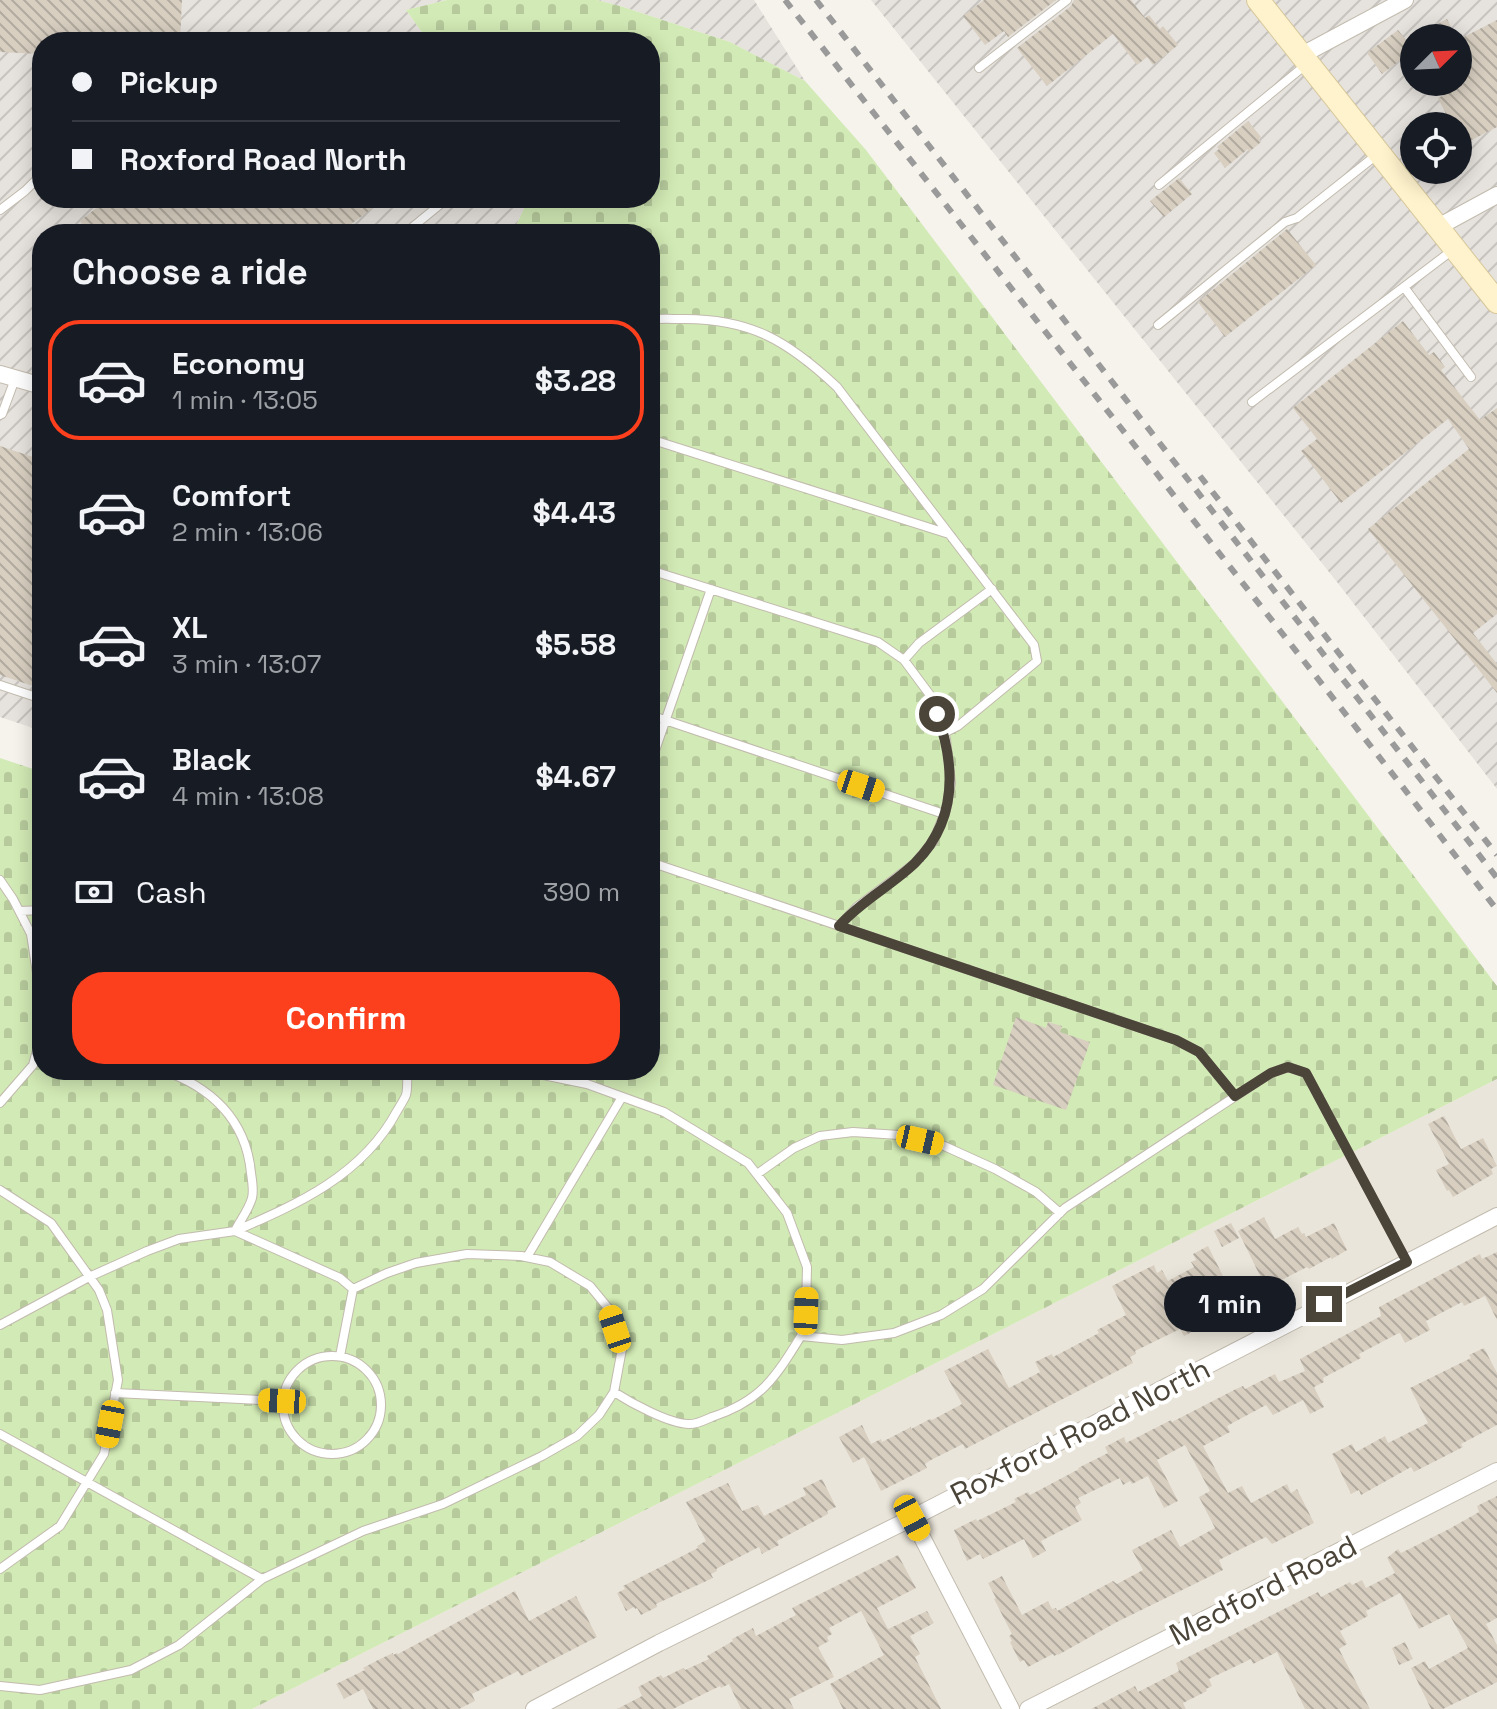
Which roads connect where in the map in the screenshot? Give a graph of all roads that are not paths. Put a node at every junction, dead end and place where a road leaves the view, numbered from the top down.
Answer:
1 (1067, 0) edge
2 (1258, 0) edge
3 (1405, 0) edge
4 (1305, 58) junction
5 (979, 68) dead end
6 (1379, 153) junction
7 (32, 184) edge
8 (1159, 185) dead end
9 (1497, 195) edge
10 (436, 208) edge
11 (0, 210) edge
12 (416, 224) edge
13 (1438, 227) junction
14 (1455, 249) junction
15 (1404, 287) junction
16 (1497, 302) edge
17 (660, 320) edge
18 (1158, 325) dead end
19 (7, 376) edge
20 (1471, 377) dead end
21 (32, 383) edge
22 (1252, 402) dead end
23 (0, 415) edge
24 (660, 442) edge
25 (949, 534) junction
26 (660, 573) edge
27 (711, 589) junction
28 (992, 589) junction
29 (904, 660) junction
30 (0, 685) edge
31 (32, 696) edge
32 (660, 718) edge
33 (666, 720) junction
34 (944, 733) junction
35 (660, 737) edge
36 (944, 814) junction
37 (660, 865) edge
38 (0, 880) edge
39 (32, 910) edge
40 (20, 911) junction
41 (839, 926) junction
42 (32, 939) edge
43 (32, 1071) edge
44 (187, 1080) edge
45 (407, 1080) edge
46 (568, 1080) edge
47 (1235, 1096) junction
48 (622, 1097) junction
49 (0, 1103) edge
50 (757, 1174) junction
51 (0, 1190) edge
52 (1060, 1213) junction
53 (1497, 1216) edge
54 (235, 1231) junction
55 (527, 1257) junction
56 (1407, 1262) junction
57 (89, 1277) junction
58 (353, 1289) junction
59 (0, 1325) edge
60 (801, 1336) junction
61 (340, 1356) junction
62 (614, 1392) junction
63 (115, 1393) junction
64 (282, 1401) junction
65 (0, 1434) edge
66 (1497, 1471) edge
67 (87, 1482) junction
68 (912, 1518) junction
69 (0, 1569) edge
70 (262, 1579) junction
71 (0, 1686) edge
72 (534, 1709) edge
73 (1011, 1709) edge
74 (1028, 1709) edge

1 - 5 lane
2 - 4 street
3 - 4 street
4 - 6 street
4 - 8 lane
6 - 13 street
6 - 18 lane
7 - 11 lane
9 - 13 street
10 - 12 lane
13 - 14 street
14 - 15 lane
14 - 16 street
15 - 20 lane
15 - 22 lane
17 - 25 lane
19 - 21 street
19 - 23 lane
24 - 25 lane
25 - 28 lane
26 - 27 lane
27 - 29 lane
27 - 33 lane
28 - 29 lane
28 - 34 lane
29 - 34 lane
30 - 31 lane
32 - 33 lane
33 - 35 lane
33 - 36 lane
34 - 36 lane
36 - 41 lane
37 - 41 lane
38 - 40 lane
39 - 40 lane
40 - 42 lane
41 - 47 lane
43 - 49 lane
44 - 54 lane
45 - 54 lane
46 - 48 lane
47 - 52 lane
47 - 56 lane
48 - 50 lane
48 - 55 lane
50 - 52 lane
50 - 60 lane
51 - 57 lane
52 - 60 lane
53 - 56 street, Roxford Road North
54 - 57 lane
54 - 58 lane
55 - 58 lane
55 - 62 lane
56 - 68 street, Roxford Road North
57 - 59 lane
57 - 63 lane
58 - 61 lane
60 - 62 lane
61 - 64 lane
61 - 64 lane
62 - 70 lane
63 - 64 lane
63 - 67 lane
65 - 67 lane
66 - 74 street, Medford Road
67 - 69 lane
67 - 70 lane
68 - 72 street, Roxford Road North
68 - 73 street
70 - 71 lane

